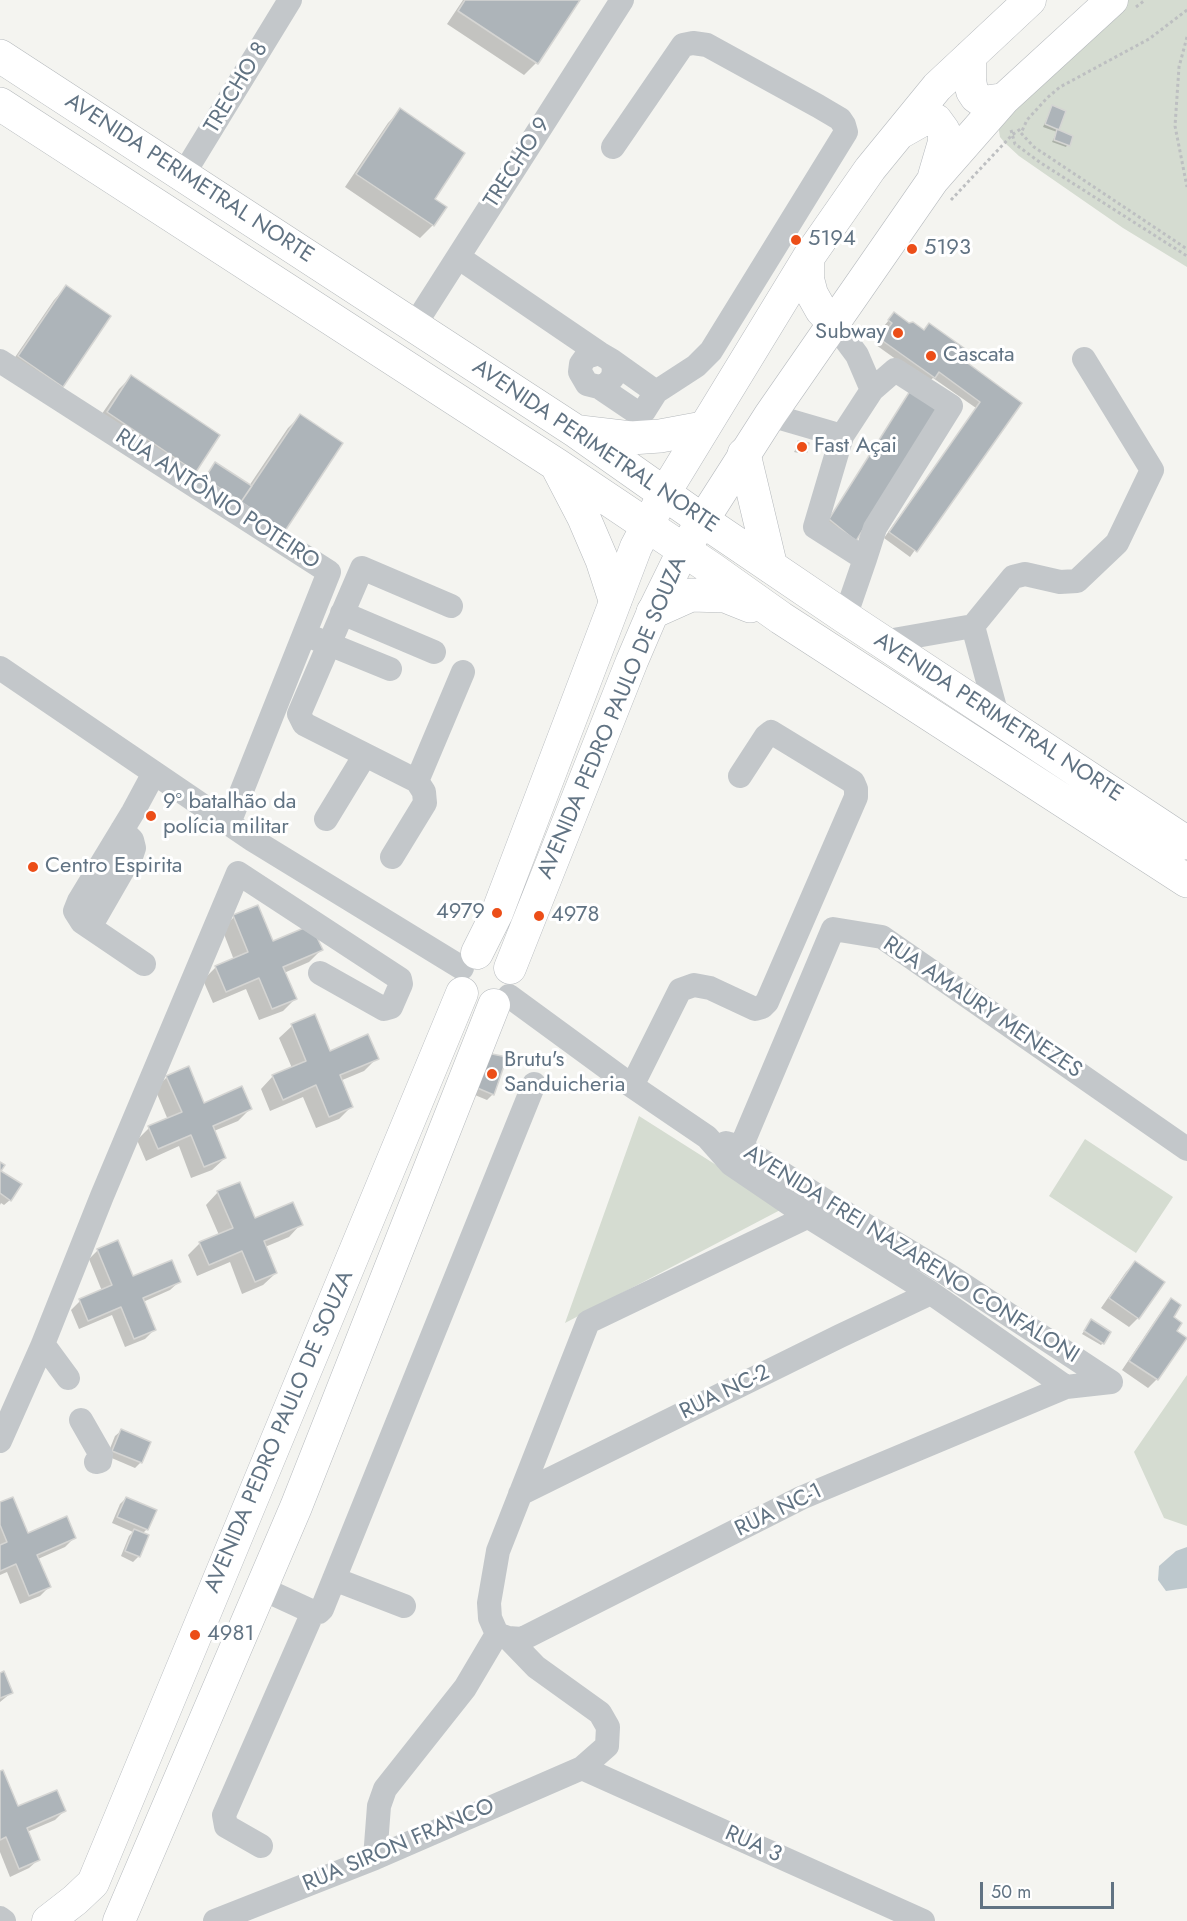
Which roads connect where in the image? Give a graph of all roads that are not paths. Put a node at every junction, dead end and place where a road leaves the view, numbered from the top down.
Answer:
1 (290, 0) edge
2 (622, 0) edge
3 (1030, 0) edge
4 (1120, 6) edge
5 (0, 56) edge
6 (970, 56) junction
7 (0, 104) edge
8 (1009, 111) junction
9 (895, 136) junction
10 (613, 147) dead end
11 (183, 175) junction
12 (933, 180) junction
13 (458, 257) junction
14 (808, 258) junction
15 (834, 324) junction
16 (414, 326) junction
17 (605, 356) junction
18 (1084, 359) dead end
19 (0, 361) edge
20 (872, 390) junction
21 (656, 392) junction
22 (770, 415) junction
23 (704, 428) junction
24 (577, 432) junction
25 (842, 436) junction
26 (744, 454) junction
27 (556, 465) junction
28 (664, 494) junction
29 (702, 520) junction
30 (647, 526) junction
31 (683, 551) junction
32 (865, 559) junction
33 (771, 567) junction
34 (615, 600) junction
35 (451, 606) dead end
36 (653, 612) junction
37 (342, 613) junction
38 (845, 617) junction
39 (781, 618) junction
40 (973, 626) junction
41 (303, 634) junction
42 (882, 642) junction
43 (329, 644) junction
44 (434, 652) dead end
45 (0, 668) edge
46 (390, 669) dead end
47 (463, 672) dead end
48 (998, 718) junction
49 (365, 755) junction
50 (154, 773) junction
51 (740, 776) dead end
52 (417, 782) junction
53 (326, 819) dead end
54 (230, 823) junction
55 (254, 840) junction
56 (1187, 843) edge
57 (392, 857) dead end
58 (238, 873) junction
59 (1187, 880) edge
60 (144, 964) dead end
61 (467, 972) junction
62 (320, 973) dead end
63 (504, 990) junction
64 (534, 1083) dead end
65 (632, 1086) junction
66 (1187, 1149) edge
67 (736, 1156) junction
68 (832, 1205) junction
69 (809, 1217) junction
70 (931, 1293) junction
71 (43, 1344) junction
72 (317, 1346) junction
73 (69, 1378) dead end
74 (1111, 1382) joint
75 (1066, 1387) junction
76 (342, 1393) junction
77 (81, 1420) dead end
78 (282, 1425) junction
79 (0, 1441) edge
80 (96, 1462) dead end
81 (520, 1494) junction
82 (296, 1507) junction
83 (334, 1579) junction
84 (261, 1588) junction
85 (404, 1606) dead end
86 (313, 1612) junction
87 (502, 1636) junction
88 (582, 1768) junction
89 (261, 1846) dead end
90 (375, 1858) junction
91 (0, 1918) edge
92 (4, 1921) edge
93 (48, 1921) edge
94 (119, 1921) edge
95 (215, 1921) edge
96 (923, 1921) edge

1 - 11 street, TRECHO 8
2 - 13 street, TRECHO 9
3 - 6 main road, AVENIDA PEDRO PAULO DE SOUZA
4 - 8 main road, AVENIDA PEDRO PAULO DE SOUZA
5 - 11 highway, AVENIDA PERIMETRAL NORTE
6 - 8 main road
6 - 9 main road, AVENIDA PEDRO PAULO DE SOUZA
7 - 27 highway, AVENIDA PERIMETRAL NORTE
8 - 12 main road, AVENIDA PEDRO PAULO DE SOUZA
9 - 12 main road
9 - 14 main road, AVENIDA PEDRO PAULO DE SOUZA
10 - 21 street
11 - 16 highway, AVENIDA PERIMETRAL NORTE
12 - 15 main road, AVENIDA PEDRO PAULO DE SOUZA
13 - 16 street, TRECHO 9
13 - 17 street
14 - 15 main road
14 - 23 main road, AVENIDA PEDRO PAULO DE SOUZA
15 - 20 street
15 - 22 main road, AVENIDA PEDRO PAULO DE SOUZA
16 - 24 highway, AVENIDA PERIMETRAL NORTE
17 - 21 street
17 - 21 street
18 - 40 street
19 - 41 street, RUA ANTÔNIO POTEIRO
20 - 25 street
20 - 32 street
22 - 25 street
22 - 26 main road, AVENIDA PEDRO PAULO DE SOUZA
23 - 24 highway
23 - 28 main road, AVENIDA PEDRO PAULO DE SOUZA
24 - 28 highway, AVENIDA PERIMETRAL NORTE
25 - 32 street
26 - 29 main road, AVENIDA PEDRO PAULO DE SOUZA
26 - 33 highway
27 - 30 highway, AVENIDA PERIMETRAL NORTE
27 - 34 highway
28 - 29 highway, AVENIDA PERIMETRAL NORTE
28 - 30 main road, AVENIDA PEDRO PAULO DE SOUZA
29 - 31 main road, AVENIDA PEDRO PAULO DE SOUZA
29 - 33 highway, AVENIDA PERIMETRAL NORTE
30 - 31 highway, AVENIDA PERIMETRAL NORTE
30 - 34 main road, AVENIDA PEDRO PAULO DE SOUZA
31 - 36 main road, AVENIDA PEDRO PAULO DE SOUZA
31 - 39 highway, AVENIDA PERIMETRAL NORTE
32 - 38 street
33 - 38 highway, AVENIDA PERIMETRAL NORTE
34 - 61 main road, AVENIDA PEDRO PAULO DE SOUZA
35 - 37 street
36 - 39 highway
36 - 63 main road, AVENIDA PEDRO PAULO DE SOUZA
37 - 43 street
37 - 44 street
38 - 42 highway, AVENIDA PERIMETRAL NORTE
39 - 59 highway, AVENIDA PERIMETRAL NORTE
40 - 42 street
40 - 48 street
41 - 43 street
41 - 54 street, RUA ANTÔNIO POTEIRO
42 - 48 highway, AVENIDA PERIMETRAL NORTE
43 - 46 street
43 - 49 street
45 - 50 street
47 - 52 street
48 - 56 highway, AVENIDA PERIMETRAL NORTE
49 - 52 street
49 - 53 street
50 - 54 street
50 - 60 street
51 - 65 street
52 - 57 street
54 - 55 street
55 - 58 street
55 - 61 street
58 - 62 street
58 - 71 street
61 - 63 main road
61 - 63 main road
61 - 72 main road, AVENIDA PEDRO PAULO DE SOUZA
63 - 65 street, AVENIDA FREI NAZARENO CONFALONI
63 - 76 main road, AVENIDA PEDRO PAULO DE SOUZA
64 - 83 street
65 - 67 street, AVENIDA FREI NAZARENO CONFALONI
66 - 67 street, RUA AMAURY MENEZES
67 - 68 street, AVENIDA FREI NAZARENO CONFALONI
67 - 69 street, AVENIDA FREI NAZARENO CONFALONI
68 - 69 street
68 - 74 street, AVENIDA FREI NAZARENO CONFALONI
69 - 70 street, AVENIDA FREI NAZARENO CONFALONI
69 - 81 street
70 - 75 street, AVENIDA FREI NAZARENO CONFALONI
70 - 81 street, RUA NC-2
71 - 73 street
71 - 79 street
72 - 76 main road
72 - 78 main road, AVENIDA PEDRO PAULO DE SOUZA
74 - 75 street, RUA NC-1
75 - 87 street, RUA NC-1
76 - 82 main road, AVENIDA PEDRO PAULO DE SOUZA
77 - 80 street
78 - 82 main road
78 - 93 main road, AVENIDA PEDRO PAULO DE SOUZA
81 - 87 street
82 - 84 main road, AVENIDA PEDRO PAULO DE SOUZA
83 - 85 street
83 - 86 street
84 - 86 street
84 - 94 main road, AVENIDA PEDRO PAULO DE SOUZA
86 - 89 street
87 - 88 street, RUA SIRON FRANCO
87 - 90 street
88 - 90 street, RUA SIRON FRANCO
88 - 96 street, RUA 3
90 - 95 street, RUA SIRON FRANCO
91 - 92 street

